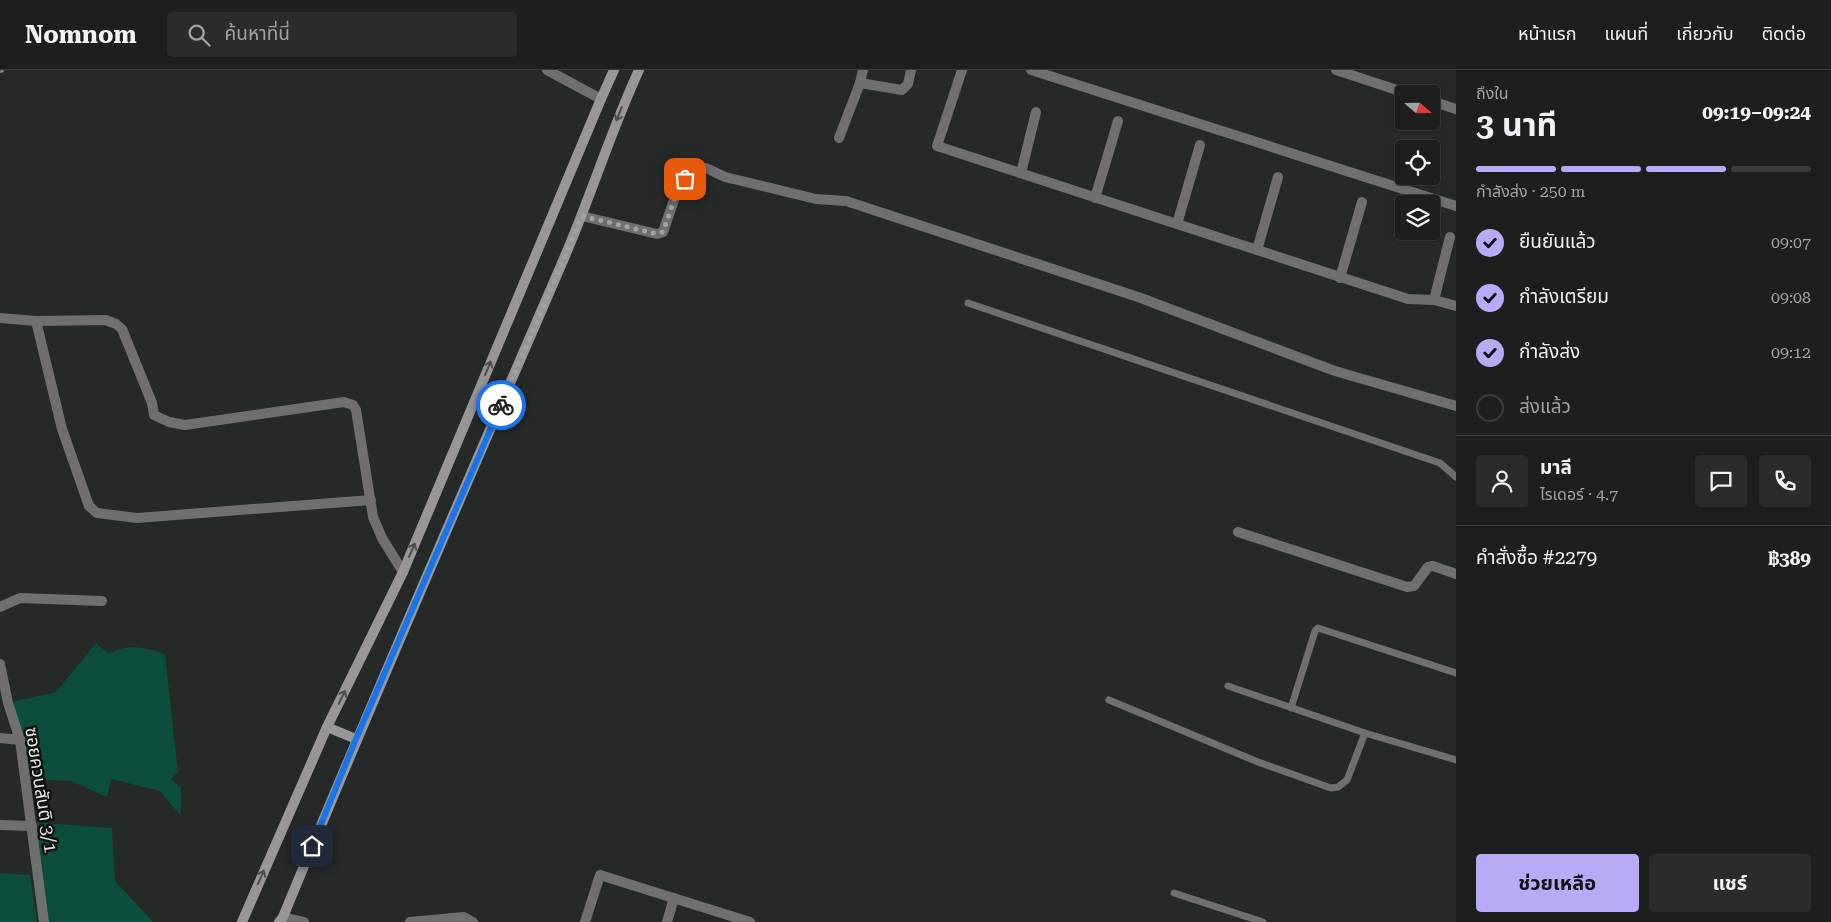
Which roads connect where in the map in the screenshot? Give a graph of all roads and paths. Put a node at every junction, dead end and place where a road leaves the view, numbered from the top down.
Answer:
1 (5, 70) edge
2 (547, 70) edge
3 (614, 70) edge
4 (639, 70) edge
5 (863, 70) edge
6 (911, 70) edge
7 (962, 70) edge
8 (1031, 70) edge
9 (1336, 70) edge
10 (0, 72) edge
11 (860, 83) junction
12 (1395, 89) edge
13 (601, 99) junction
14 (1440, 104) edge
15 (1456, 109) edge
16 (1036, 112) dead end
17 (1118, 121) dead end
18 (839, 138) dead end
19 (1200, 145) dead end
20 (1021, 173) junction
21 (1278, 177) dead end
22 (1096, 198) junction
23 (1362, 202) dead end
24 (1456, 206) edge
25 (582, 216) junction
26 (1177, 224) junction
27 (1450, 237) dead end
28 (1257, 250) junction
29 (1340, 278) junction
30 (1434, 300) junction
31 (968, 303) dead end
32 (1456, 306) edge
33 (0, 318) edge
34 (36, 321) junction
35 (1456, 406) edge
36 (1456, 477) edge
37 (371, 500) junction
38 (1238, 532) dead end
39 (403, 572) junction
40 (1456, 574) edge
41 (102, 601) dead end
42 (0, 607) edge
43 (0, 664) edge
44 (1456, 673) edge
45 (1228, 686) dead end
46 (1109, 700) dead end
47 (1291, 708) junction
48 (327, 727) junction
49 (1365, 733) junction
50 (0, 738) edge
51 (356, 739) junction
52 (20, 740) junction
53 (1456, 760) edge
54 (0, 825) edge
55 (32, 826) junction
56 (1174, 893) dead end
57 (674, 898) junction
58 (281, 920) edge
59 (746, 921) edge
60 (44, 922) edge
61 (242, 922) edge
62 (304, 922) edge
63 (410, 922) edge
64 (473, 922) edge
65 (585, 922) edge
66 (667, 922) edge
67 (1263, 922) edge

1 - 10 path
2 - 13 street
3 - 13 main road
4 -> 25 main road
5 - 11 street
6 - 11 street
7 - 20 street
8 - 24 street
9 - 12 street
11 - 18 street
39 -> 13 main road
14 - 15 street
16 - 20 street
17 - 22 street
19 - 26 street
20 - 22 street
21 - 28 street
22 - 26 street
23 - 29 street
25 - 35 street
25 - 51 main road
26 - 28 street
27 - 30 street
28 - 29 street
29 - 30 street
30 - 32 street
31 - 36 lane
33 - 34 street
34 - 37 street
34 - 37 street
37 - 39 street
38 - 40 street
48 -> 39 main road
41 - 42 street
43 - 52 street, ซอยควนสันติ 3/1
44 - 47 lane
45 - 47 lane
46 - 49 lane
47 - 49 lane
48 - 51 main road
61 -> 48 main road
49 - 53 lane
50 - 52 street
51 - 58 main road
52 - 55 street, ซอยควนสันติ 3/1
54 - 55 street
55 - 60 street, ซอยควนสันติ 3/1
56 - 67 lane
57 - 59 street
57 - 65 street
57 - 66 street
58 - 62 street
63 - 64 street

